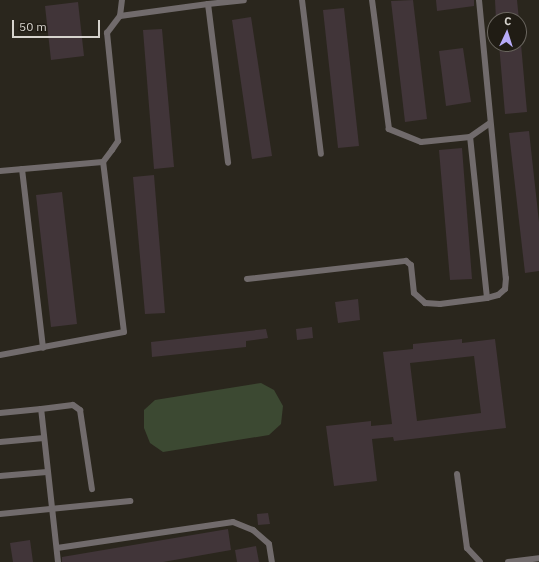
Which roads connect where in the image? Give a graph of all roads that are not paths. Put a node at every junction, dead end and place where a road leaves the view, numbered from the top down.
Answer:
1 (122, 0) edge
2 (244, 0) edge
3 (302, 0) edge
4 (372, 0) edge
5 (479, 0) edge
6 (208, 4) junction
7 (120, 16) junction
8 (490, 123) junction
9 (470, 137) junction
10 (321, 154) dead end
11 (103, 162) junction
12 (228, 163) dead end
13 (22, 169) junction
14 (0, 171) edge
15 (248, 279) dead end
16 (487, 298) junction
17 (43, 348) junction
18 (0, 355) edge
19 (41, 409) junction
20 (0, 413) edge
21 (44, 438) junction
22 (0, 442) edge
23 (47, 472) junction
24 (457, 474) dead end
25 (0, 476) edge
26 (92, 489) dead end
27 (130, 501) dead end
28 (50, 508) junction
29 (0, 514) edge
30 (57, 548) junction
31 (539, 558) edge
32 (58, 562) edge
33 (272, 562) edge
34 (480, 562) edge
35 (508, 562) edge

1 - 7 lane
2 - 6 lane
3 - 10 lane
4 - 9 lane
5 - 8 lane
6 - 7 lane
6 - 12 lane
7 - 11 lane
8 - 9 lane
8 - 16 lane
9 - 16 lane
11 - 13 lane
11 - 17 lane
13 - 14 lane
13 - 17 lane
15 - 16 lane
17 - 18 lane
19 - 20 lane
19 - 21 lane
19 - 26 lane
21 - 22 lane
21 - 23 lane
23 - 25 lane
23 - 28 lane
24 - 34 lane
27 - 28 lane
28 - 29 lane
28 - 30 lane
30 - 32 lane
30 - 33 lane
31 - 35 lane

